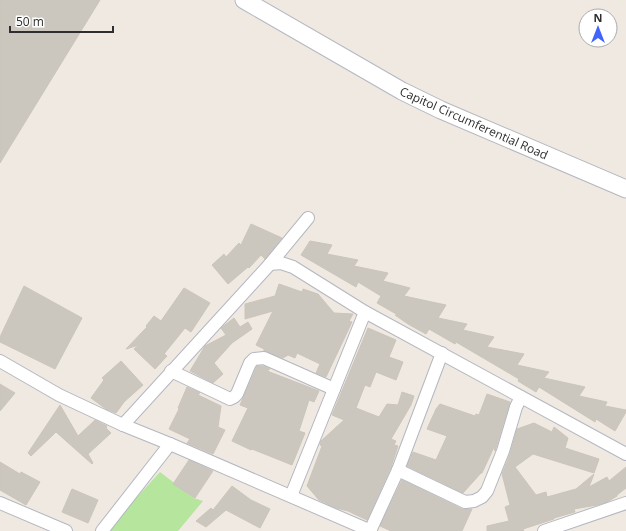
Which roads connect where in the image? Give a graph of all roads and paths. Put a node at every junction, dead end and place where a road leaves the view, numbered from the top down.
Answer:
1 (244, 0) edge
2 (626, 189) edge
3 (308, 218) dead end
4 (270, 264) junction
5 (365, 312) junction
6 (442, 353) junction
7 (0, 361) edge
8 (171, 371) junction
9 (334, 389) junction
10 (521, 397) junction
11 (123, 425) junction
12 (170, 444) junction
13 (626, 454) edge
14 (398, 470) junction
15 (291, 496) junction
16 (626, 503) edge
17 (1, 505) edge
18 (66, 531) edge
19 (102, 531) edge
20 (371, 531) edge
21 (544, 531) edge

1 - 2 main road, Capitol Circumferential Road
3 - 4 street
4 - 5 street
4 - 8 street
5 - 6 street
5 - 9 street
6 - 10 street
6 - 14 street
7 - 11 street
8 - 9 street
8 - 11 street
9 - 15 street
10 - 13 street
10 - 14 street
11 - 12 street
12 - 15 street
12 - 19 street
14 - 20 street
15 - 20 street
16 - 21 street
17 - 18 street

